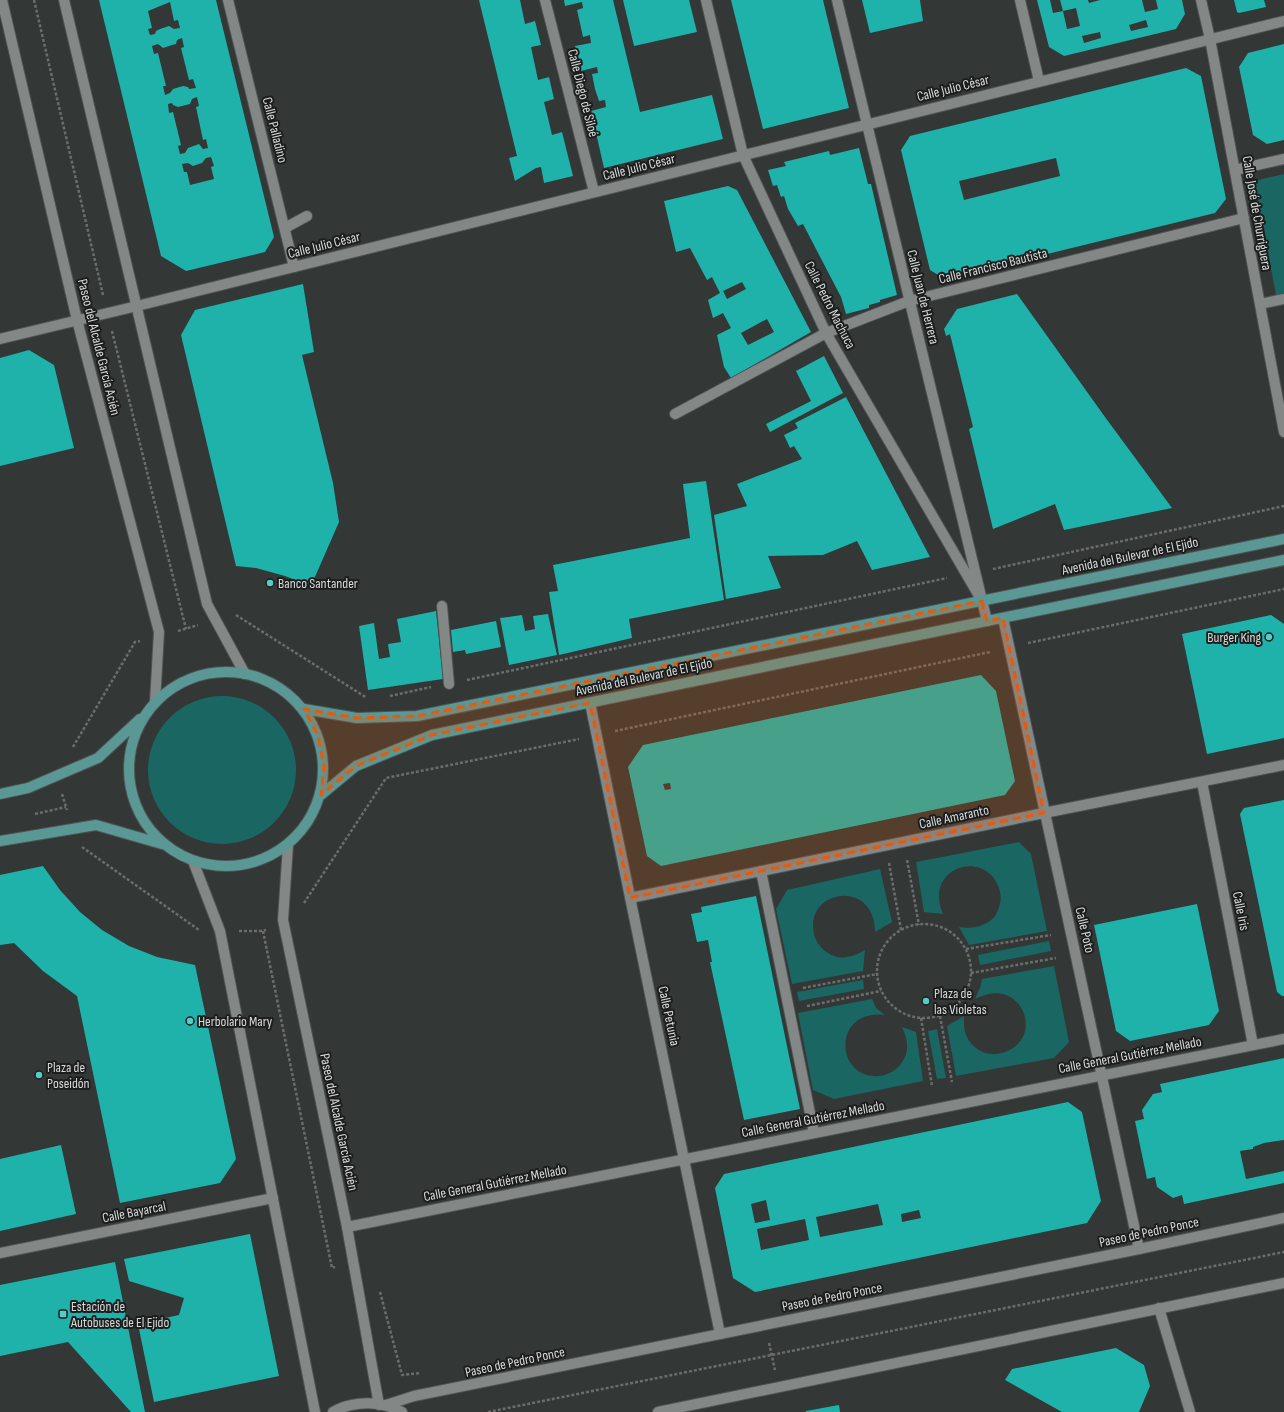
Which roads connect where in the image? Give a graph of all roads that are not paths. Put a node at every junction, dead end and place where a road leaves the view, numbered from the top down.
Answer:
1 (2, 0) edge
2 (64, 0) edge
3 (228, 0) edge
4 (545, 0) edge
5 (706, 0) edge
6 (836, 0) edge
7 (1020, 0) edge
8 (1201, 0) edge
9 (1284, 20) edge
10 (1210, 39) junction
11 (1039, 82) junction
12 (867, 124) junction
13 (743, 155) junction
14 (1284, 159) edge
15 (1235, 170) junction
16 (594, 192) junction
17 (307, 216) dead end
18 (1244, 218) junction
19 (285, 228) junction
20 (294, 267) junction
21 (1284, 299) edge
22 (909, 301) junction
23 (1260, 304) junction
24 (137, 306) junction
25 (77, 320) junction
26 (826, 333) junction
27 (0, 339) edge
28 (675, 414) dead end
29 (1284, 432) edge
30 (1284, 539) edge
31 (1284, 560) edge
32 (971, 573) junction
33 (982, 601) junction
34 (442, 606) dead end
35 (1003, 618) junction
36 (987, 621) junction
37 (245, 674) junction
38 (449, 684) road end
39 (155, 702) junction
40 (590, 703) junction
41 (304, 709) junction
42 (145, 715) junction
43 (1284, 765) edge
44 (1202, 782) junction
45 (0, 794) edge
46 (321, 795) junction
47 (1044, 813) junction
48 (0, 841) edge
49 (163, 844) junction
50 (288, 845) junction
51 (193, 861) junction
52 (761, 871) junction
53 (630, 898) junction
54 (1284, 1039) edge
55 (1253, 1045) junction
56 (1103, 1075) junction
57 (814, 1133) junction
58 (684, 1159) junction
59 (273, 1198) junction
60 (1284, 1218) edge
61 (347, 1228) junction
62 (1139, 1249) junction
63 (0, 1253) edge
64 (1284, 1283) edge
65 (1160, 1308) junction
66 (720, 1334) junction
67 (382, 1405) junction
68 (315, 1412) edge
69 (333, 1412) edge
70 (402, 1412) edge
71 (658, 1412) edge
72 (1190, 1412) edge

1 - 25 street, Paseo del Alcalde García Acién
2 - 24 street
3 - 19 street, Calle Palladino
4 - 16 street, Calle Diego de Siloé
5 - 13 street, Calle Pedro Machuca
6 - 12 street, Calle Juan de Herrera
7 - 11 street
8 - 10 street, Calle José de Churriguera
9 - 10 street, Calle Julio César
10 - 11 street, Calle Julio César
10 - 15 street, Calle José de Churriguera
11 - 12 street, Calle Julio César
12 - 13 street, Calle Julio César
12 - 22 street, Calle Juan de Herrera
13 - 16 street, Calle Julio César
13 - 26 street, Calle Pedro Machuca
14 - 15 street
15 - 18 street, Calle José de Churriguera
16 - 20 street, Calle Julio César
17 - 19 street
18 - 22 street, Calle Francisco Bautista
18 - 23 street, Calle José de Churriguera
19 - 20 street, Calle Palladino
20 - 24 street, Calle Julio César
21 - 23 street
22 - 26 street, Calle Francisco Bautista
22 - 32 street, Calle Juan de Herrera
23 - 29 street, Calle José de Churriguera
24 - 25 street, Calle Julio César
24 - 37 street
25 - 27 street, Calle Julio César
25 - 39 street, Paseo del Alcalde García Acién
26 - 28 street, Calle Francisco Bautista
26 - 32 street, Calle Pedro Machuca
30 - 33 main road, Avenida del Bulevar de El Ejido
31 - 35 main road, Avenida del Bulevar de El Ejido
32 - 33 street, Calle Juan de Herrera
33 - 36 street
33 - 41 main road, Avenida del Bulevar de El Ejido
34 - 38 street
35 - 36 main road, Avenida del Bulevar de El Ejido
35 - 47 street, Calle Poto
36 - 40 main road, Avenida del Bulevar de El Ejido
37 - 39 main road
37 - 41 main road
39 - 42 main road
40 - 46 main road, Avenida del Bulevar de El Ejido
40 - 53 street, Calle Petunia
41 - 46 main road
42 - 45 main road
42 - 49 main road
43 - 44 street, Calle Amaranto
44 - 47 street, Calle Amaranto
44 - 55 street, Calle Iris
46 - 50 main road
47 - 52 street, Calle Amaranto
47 - 56 street, Calle Poto
48 - 49 main road
49 - 51 main road
50 - 51 main road
50 - 61 street, Paseo del Alcalde García Acién
51 - 59 street
52 - 53 street, Calle Amaranto
52 - 57 street
53 - 58 street, Calle Petunia
54 - 55 street, Calle General Gutiérrez Mellado
55 - 56 street, Calle General Gutiérrez Mellado
56 - 57 street, Calle General Gutiérrez Mellado
56 - 62 street, Calle Poto
57 - 58 street, Calle General Gutiérrez Mellado
58 - 61 street, Calle General Gutiérrez Mellado
58 - 66 street, Calle Petunia
59 - 63 street, Calle Bayarcal
59 - 68 street
60 - 62 street, Paseo de Pedro Ponce
61 - 67 street, Paseo del Alcalde García Acién
62 - 66 street, Paseo de Pedro Ponce
64 - 65 street
65 - 71 street
65 - 72 street
66 - 67 street, Paseo de Pedro Ponce
67 - 69 street
67 - 70 street

